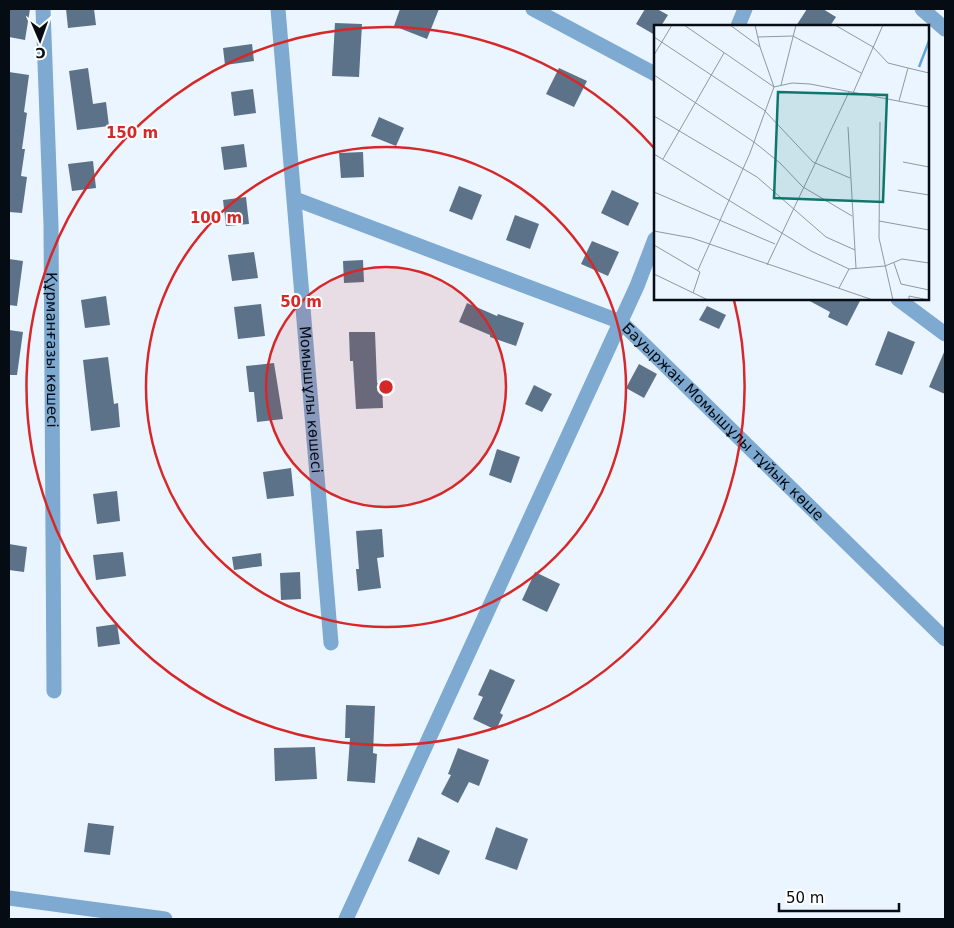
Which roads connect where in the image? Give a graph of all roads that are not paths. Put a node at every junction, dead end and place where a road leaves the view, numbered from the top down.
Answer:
1 (43, 9) edge
2 (278, 9) edge
3 (533, 9) edge
4 (745, 9) edge
5 (922, 9) edge
6 (738, 25) edge
7 (945, 30) edge
8 (654, 73) edge
9 (295, 199) junction
10 (654, 241) edge
11 (899, 300) edge
12 (621, 322) junction
13 (945, 334) edge
14 (945, 639) edge
15 (331, 643) dead end
16 (54, 692) dead end
17 (9, 898) edge
18 (165, 919) edge
19 (346, 919) edge

1 - 16 street, Құрманғазы көшесі
2 - 9 street, Момышұлы көшесі
3 - 8 street
4 - 6 street
5 - 7 street
9 - 12 street, Бауыржан Момышұлы тұйық көше
9 - 15 street, Момышұлы көшесі
10 - 12 street
11 - 13 street
12 - 14 street, Бауыржан Момышұлы тұйық көше
12 - 19 street
17 - 18 street

